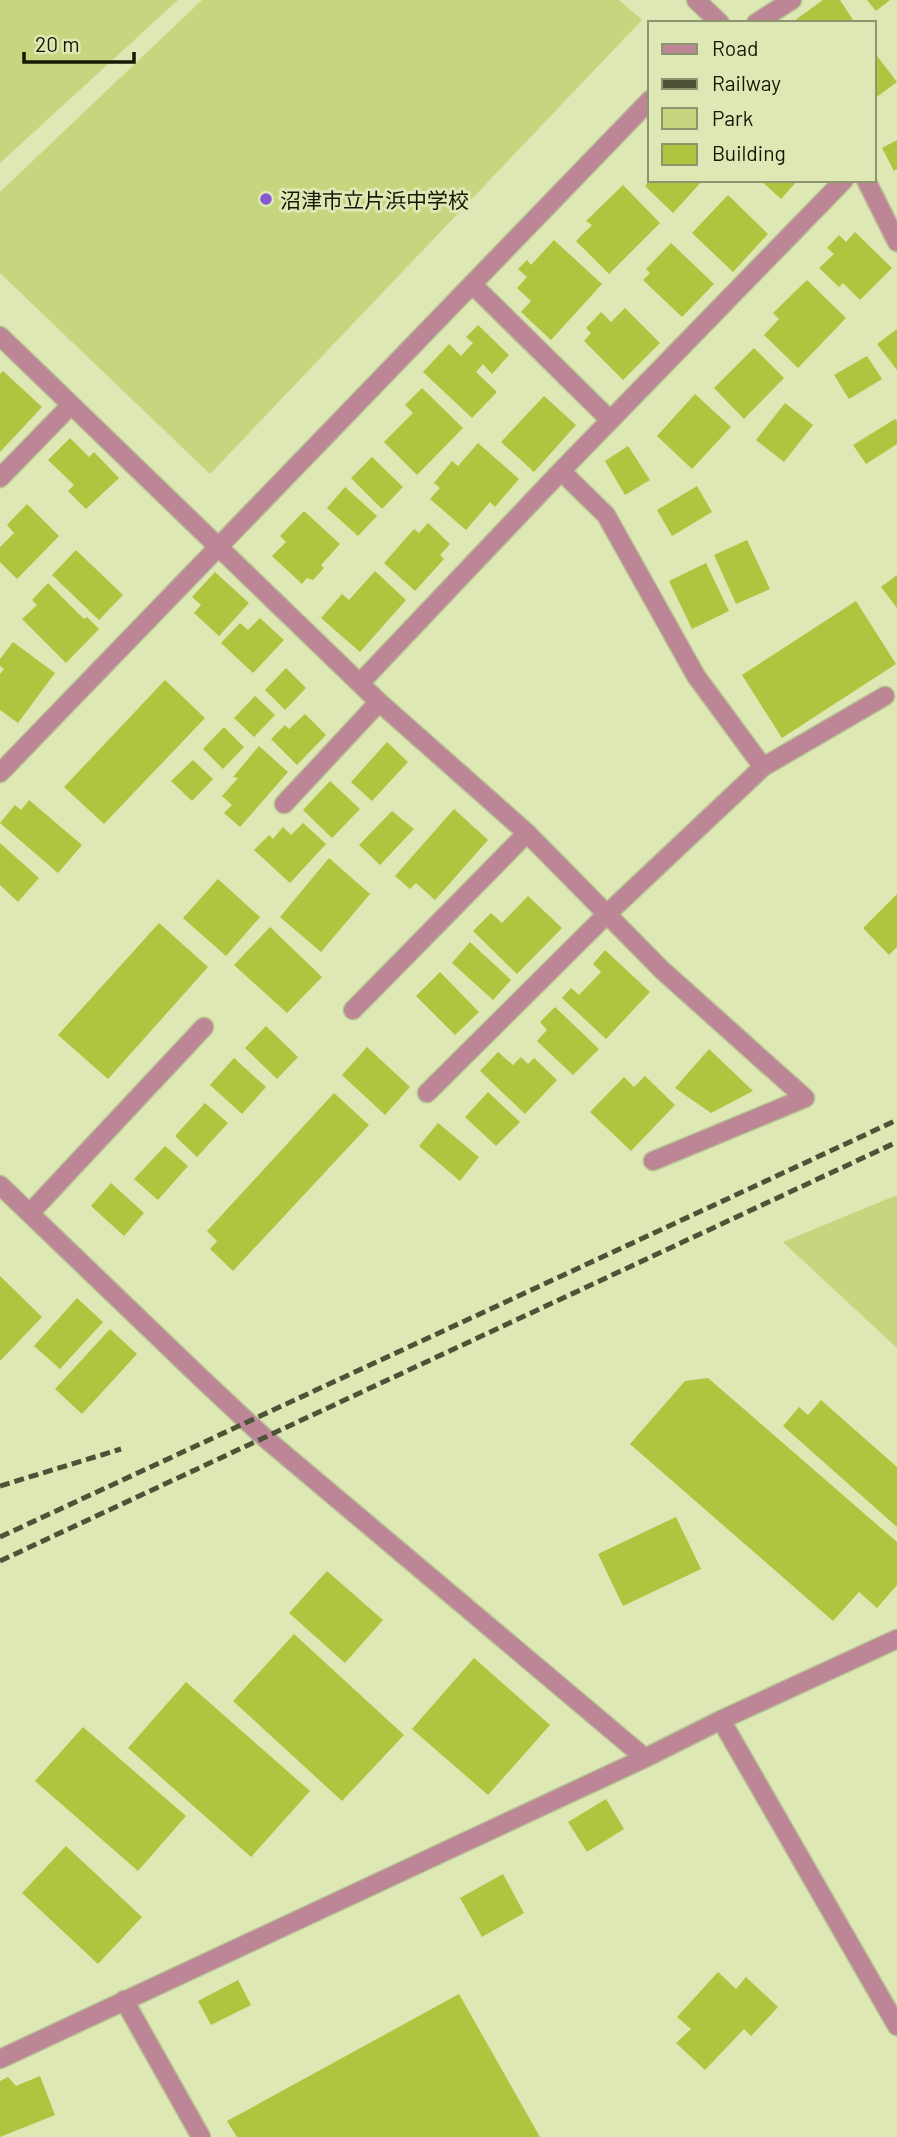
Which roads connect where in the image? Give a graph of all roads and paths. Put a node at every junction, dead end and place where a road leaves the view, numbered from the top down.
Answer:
1 (696, 0) edge
2 (792, 0) edge
3 (718, 21) edge
4 (759, 21) edge
5 (648, 102) edge
6 (842, 182) edge
7 (867, 182) edge
8 (897, 242) edge
9 (472, 285) junction
10 (0, 336) edge
11 (71, 405) junction
12 (610, 420) junction
13 (561, 471) junction
14 (0, 478) edge
15 (219, 546) junction
16 (360, 682) junction
17 (885, 696) dead end
18 (379, 702) junction
19 (763, 766) junction
20 (0, 773) edge
21 (284, 804) dead end
22 (527, 833) junction
23 (607, 914) junction
24 (353, 1010) dead end
25 (204, 1027) dead end
26 (427, 1093) dead end
27 (653, 1161) dead end
28 (0, 1185) edge
29 (30, 1213) junction
30 (897, 1639) edge
31 (721, 1720) junction
32 (645, 1758) junction
33 (124, 2000) junction
34 (897, 2026) edge
35 (0, 2059) edge
36 (201, 2137) edge

1 - 3 street
2 - 4 street
5 - 9 street
6 - 12 street
7 - 8 street
9 - 12 street
9 - 15 street
10 - 11 street
11 - 14 street
11 - 15 street
12 - 13 street
13 - 16 street
13 - 19 street
15 - 16 street
15 - 20 street
16 - 18 street
17 - 19 street
18 - 21 street
18 - 22 street
19 - 23 street
22 - 23 street
22 - 24 street
23 - 26 street
23 - 27 street
25 - 29 street
28 - 29 street
29 - 32 street
30 - 31 street
31 - 32 street
31 - 34 street
32 - 33 street
33 - 35 street
33 - 36 street

